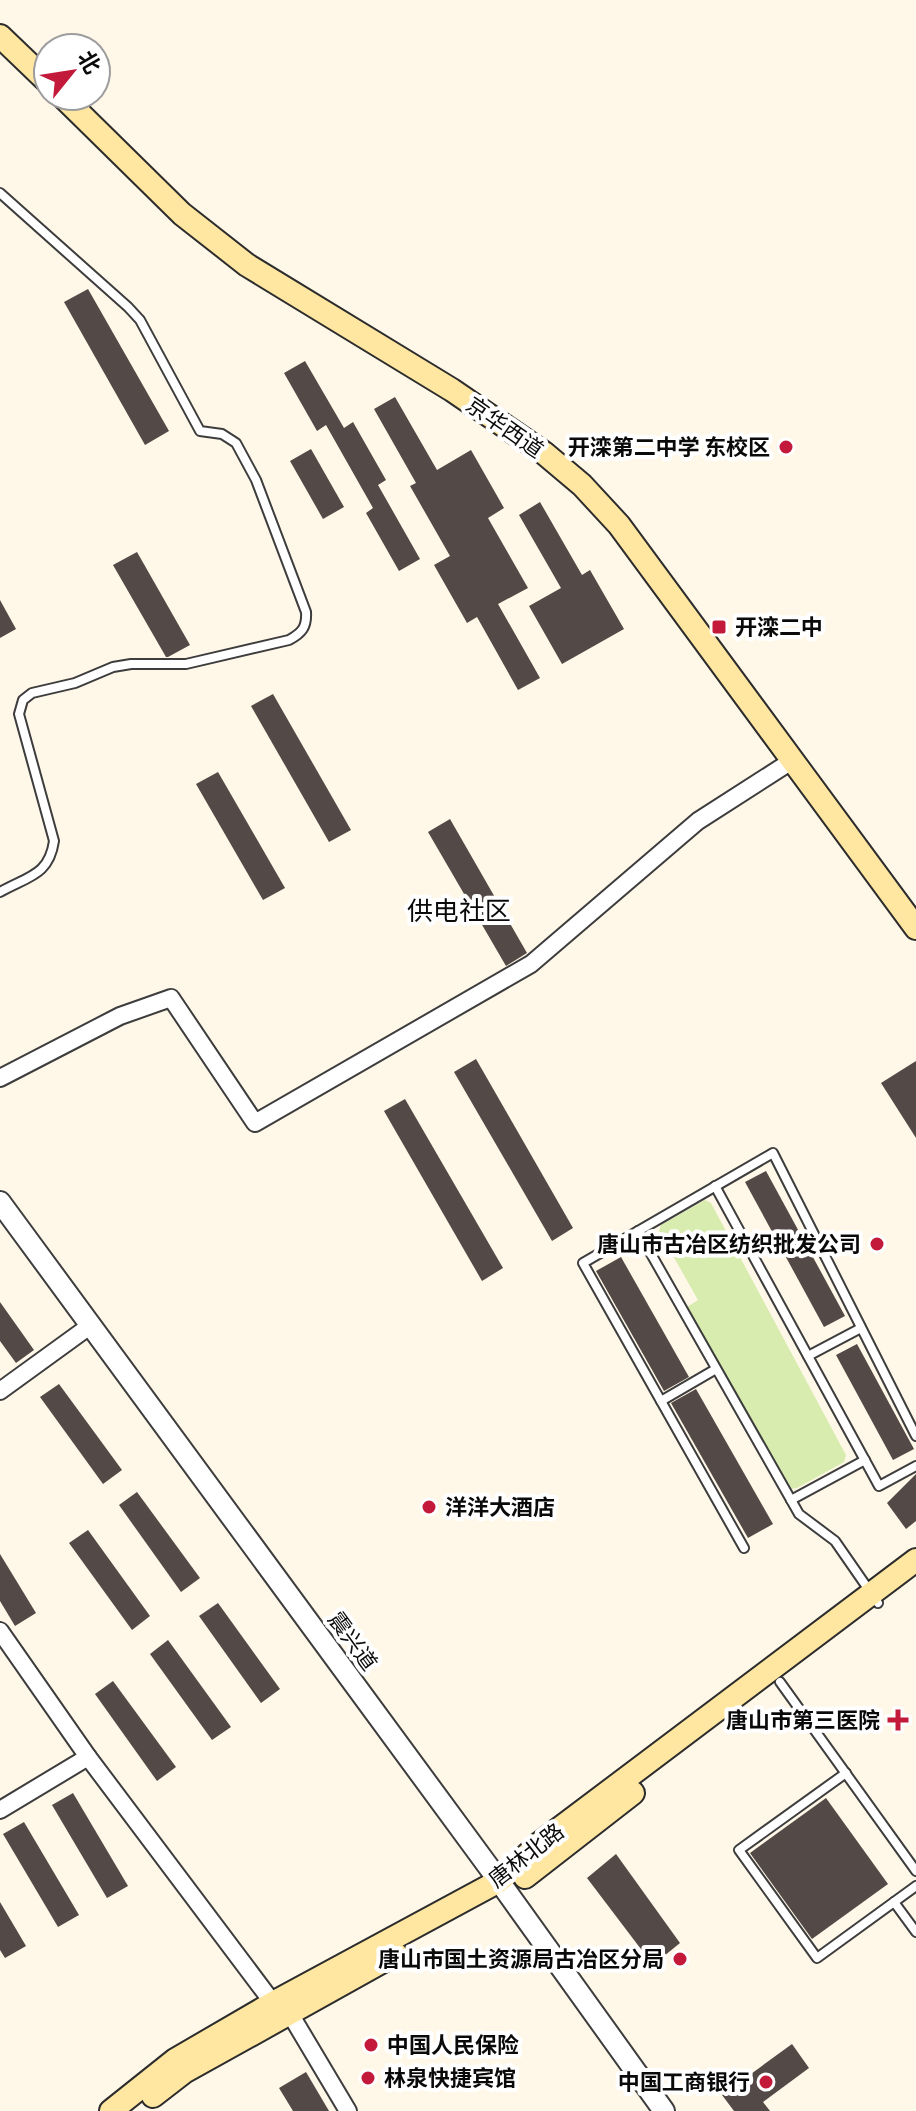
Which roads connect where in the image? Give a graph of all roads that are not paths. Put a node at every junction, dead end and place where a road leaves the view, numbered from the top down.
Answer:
1 (0, 36) edge
2 (32, 67) edge
3 (78, 112) edge
4 (0, 193) edge
5 (793, 760) junction
6 (0, 892) edge
7 (916, 928) edge
8 (0, 1078) edge
9 (715, 1186) junction
10 (0, 1202) edge
11 (638, 1231) junction
12 (91, 1325) junction
13 (861, 1328) junction
14 (808, 1356) junction
15 (716, 1369) junction
16 (0, 1391) edge
17 (661, 1401) junction
18 (916, 1436) edge
19 (865, 1460) junction
20 (916, 1466) edge
21 (791, 1500) junction
22 (744, 1548) dead end
23 (916, 1560) edge
24 (916, 1574) edge
25 (874, 1599) junction
26 (0, 1631) edge
27 (780, 1682) junction
28 (88, 1757) junction
29 (846, 1773) junction
30 (0, 1810) edge
31 (916, 1871) edge
32 (916, 1886) edge
33 (503, 1887) junction
34 (894, 1902) junction
35 (916, 1932) edge
36 (281, 2008) junction
37 (111, 2111) edge
38 (134, 2111) edge
39 (348, 2111) edge
40 (664, 2111) edge

1 - 2 main road
3 - 5 main road, 京华西道
4 - 6 lane
5 - 7 main road, 京华西道
5 - 8 street
9 - 11 lane
9 - 13 lane
9 - 14 lane
10 - 12 street, 震兴道
11 - 15 lane
11 - 17 lane
12 - 16 street
12 - 33 street, 震兴道
13 - 14 lane
13 - 18 lane
14 - 19 lane
15 - 17 lane
15 - 21 lane
17 - 22 lane
19 - 20 lane
19 - 21 lane
21 - 25 lane
23 - 25 main road, 唐林北路
24 - 25 main road, 唐林北路
25 - 27 main road, 唐林北路
25 - 33 main road, 唐林北路
26 - 28 street
27 - 29 lane
27 - 33 main road, 唐林北路
28 - 30 street
28 - 36 street
29 - 31 lane
29 - 34 lane
32 - 34 lane
33 - 36 main road, 唐林北路
33 - 40 street, 震兴道
34 - 35 lane
36 - 37 main road, 唐林北路
36 - 38 main road, 唐林北路
36 - 39 street

